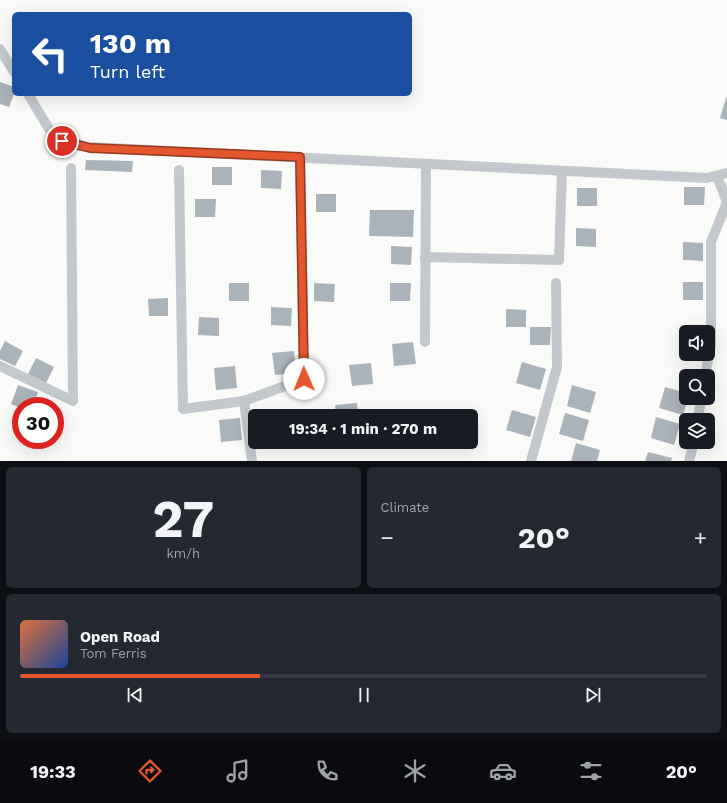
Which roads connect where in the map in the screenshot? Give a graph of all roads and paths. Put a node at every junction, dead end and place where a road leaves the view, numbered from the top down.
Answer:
1 (0, 49) edge
2 (12, 69) edge
3 (29, 96) edge
4 (300, 157) junction
5 (426, 164) junction
6 (71, 168) dead end
7 (179, 170) dead end
8 (562, 171) junction
9 (722, 174) edge
10 (727, 202) edge
11 (425, 257) junction
12 (556, 284) dead end
13 (425, 342) dead end
14 (0, 366) edge
15 (706, 369) edge
16 (244, 401) junction
17 (692, 449) edge
18 (252, 461) edge
19 (530, 461) edge
20 (689, 461) edge

1 - 2 street
3 - 4 street
4 - 5 street
4 - 16 street
5 - 8 street
5 - 11 street
6 - 14 street
7 - 16 street
8 - 9 street
8 - 11 street
9 - 10 street
10 - 15 street
11 - 13 street
12 - 19 street
16 - 18 street
17 - 20 street

